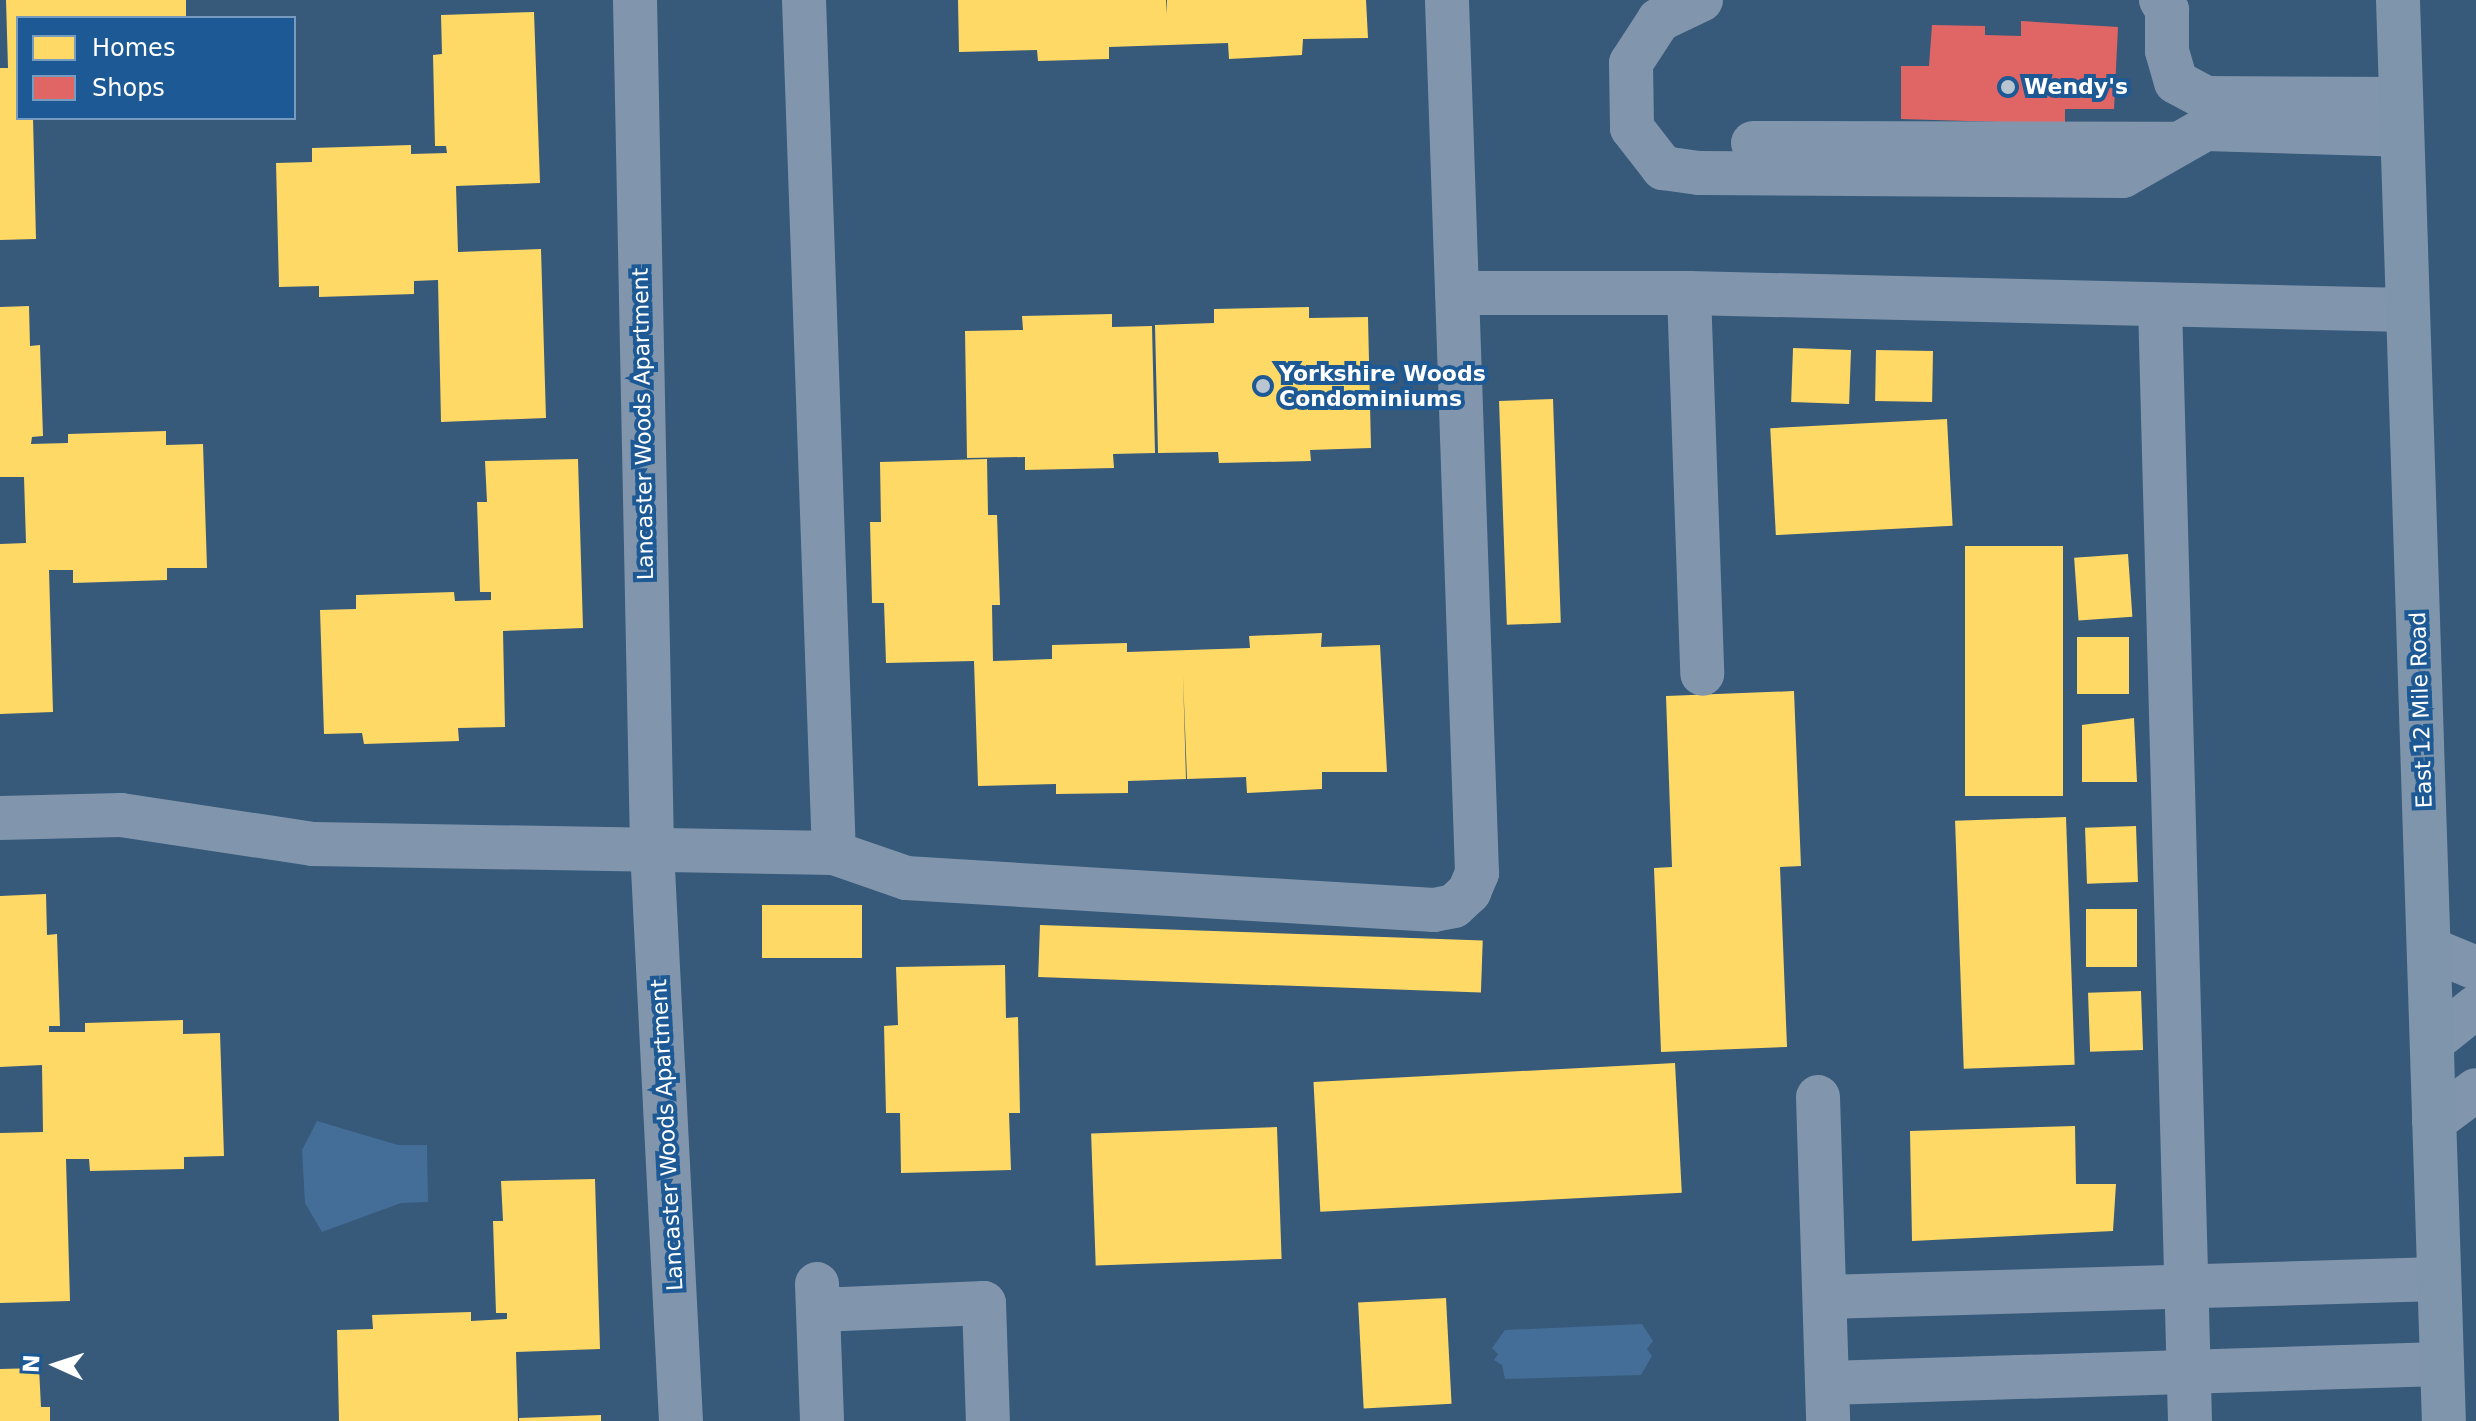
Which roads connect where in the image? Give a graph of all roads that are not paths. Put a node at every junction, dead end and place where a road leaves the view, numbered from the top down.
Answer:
1 (635, 0) edge
2 (804, 0) edge
3 (1447, 0) edge
4 (1701, 0) edge
5 (2161, 0) edge
6 (2398, 0) edge
7 (2401, 117) junction
8 (1457, 293) junction
9 (1689, 293) junction
10 (2160, 305) junction
11 (2407, 310) junction
12 (1702, 674) dead end
13 (0, 818) edge
14 (652, 849) junction
15 (834, 853) junction
16 (2430, 949) junction
17 (2476, 968) edge
18 (2476, 1007) edge
19 (2432, 1042) junction
20 (2476, 1090) edge
21 (1818, 1097) dead end
22 (2434, 1121) junction
23 (2438, 1279) junction
24 (2189, 1287) junction
25 (1826, 1297) junction
26 (2441, 1364) junction
27 (2189, 1374) junction
28 (1828, 1402) edge
29 (681, 1421) edge
30 (822, 1421) edge
31 (988, 1421) edge
32 (2190, 1421) edge
33 (2444, 1421) edge

1 - 14 street, Lancaster Woods Apartment
2 - 15 street
3 - 8 street
4 - 7 street
5 - 7 street
6 - 7 main road, East 12 Mile Road
7 - 11 main road, East 12 Mile Road
8 - 9 street
8 - 15 street
9 - 10 street
9 - 12 street
10 - 11 street
10 - 24 street
11 - 16 main road, East 12 Mile Road
13 - 14 street
14 - 15 street
14 - 29 street, Lancaster Woods Apartment
16 - 17 street
16 - 19 main road, East 12 Mile Road
18 - 19 street
19 - 22 main road, East 12 Mile Road
20 - 22 street
21 - 25 street
22 - 23 main road, East 12 Mile Road
23 - 24 street
23 - 26 main road, East 12 Mile Road
24 - 25 street
24 - 27 street
25 - 28 street
26 - 27 street
26 - 33 main road, East 12 Mile Road
27 - 28 street
27 - 32 street
30 - 31 street

